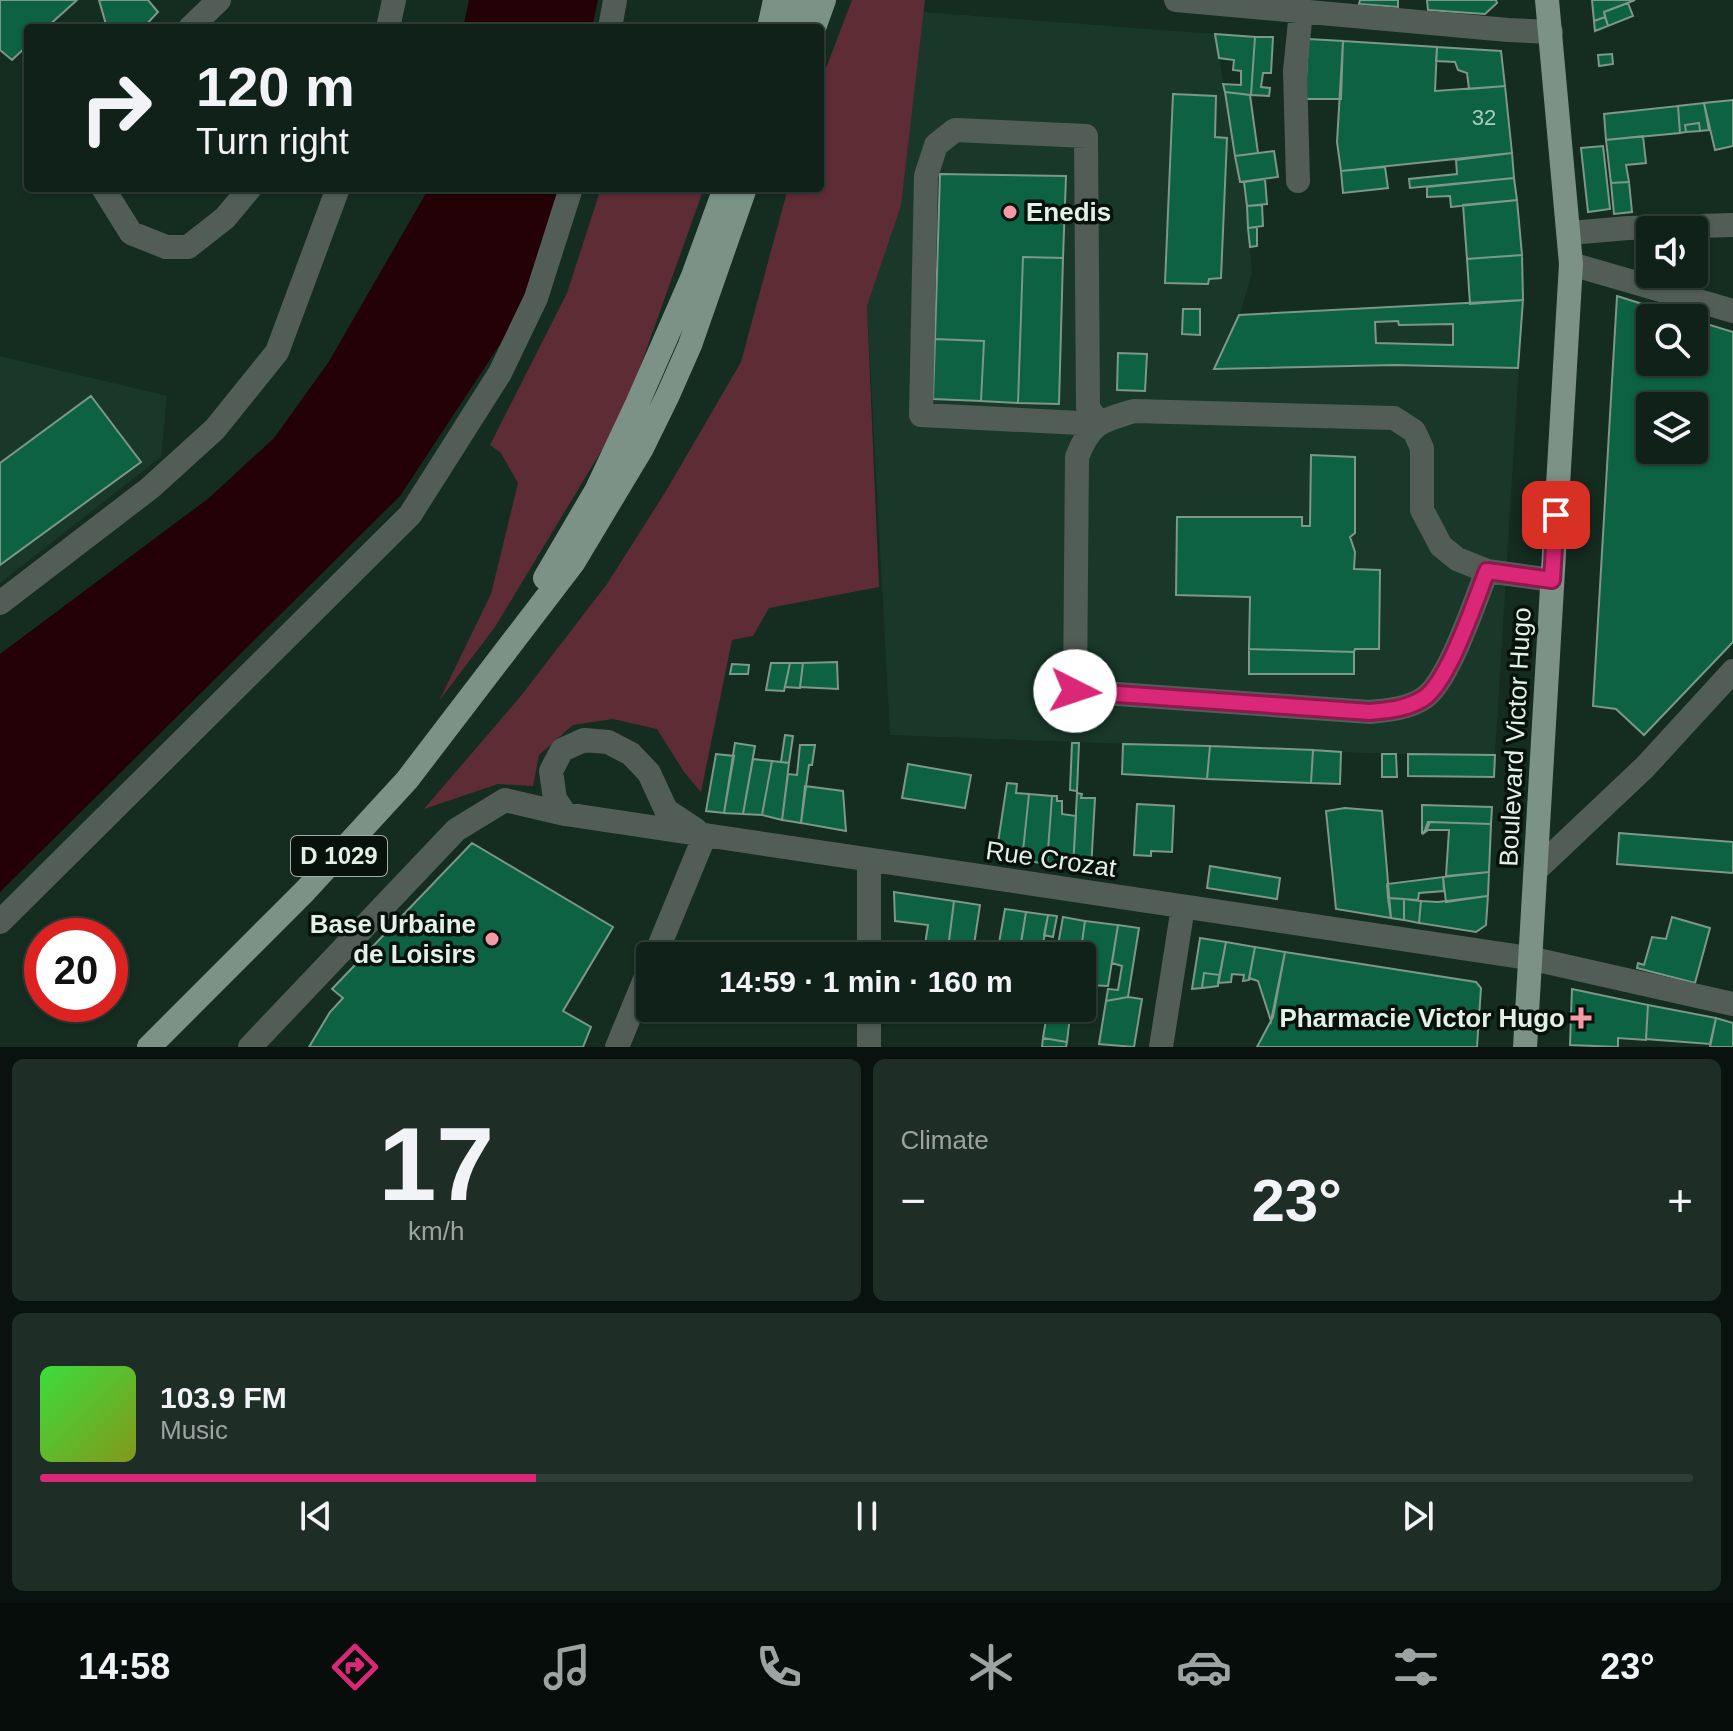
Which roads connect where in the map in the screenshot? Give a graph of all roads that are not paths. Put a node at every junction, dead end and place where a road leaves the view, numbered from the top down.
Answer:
1 (219, 0) edge
2 (394, 0) edge
3 (615, 0) edge
4 (775, 0) edge
5 (799, 0) edge
6 (824, 0) edge
7 (1176, 0) edge
8 (1547, 0) edge
9 (1301, 12) junction
10 (194, 24) edge
11 (389, 24) edge
12 (611, 24) edge
13 (770, 24) edge
14 (792, 24) edge
15 (815, 24) edge
16 (1551, 32) junction
17 (1298, 181) dead end
18 (105, 192) edge
19 (247, 192) edge
20 (337, 192) edge
21 (570, 192) edge
22 (724, 192) edge
23 (745, 192) edge
24 (1733, 225) edge
25 (1570, 233) junction
26 (1571, 264) junction
27 (1733, 311) edge
28 (1100, 424) junction
29 (1487, 571) junction
30 (1552, 580) junction
31 (0, 603) edge
32 (508, 647) junction
33 (1733, 671) edge
34 (565, 814) junction
35 (705, 835) junction
36 (869, 861) junction
37 (1536, 870) junction
38 (1183, 907) junction
39 (0, 922) edge
40 (661, 942) edge
41 (869, 942) edge
42 (1529, 958) junction
43 (636, 1001) edge
44 (1733, 1004) edge
45 (869, 1022) edge
46 (149, 1047) edge
47 (250, 1047) edge
48 (617, 1047) edge
49 (869, 1047) edge
50 (1161, 1047) edge
51 (1525, 1047) edge

1 - 10 street
2 - 11 street
3 - 12 street
4 - 13 main road
5 - 14 main road
6 - 15 main road
7 - 9 street
8 - 16 main road, Boulevard Victor Hugo
9 - 16 street
9 - 17 street
16 - 25 main road, Boulevard Victor Hugo
18 - 19 street
20 - 31 street
21 - 39 street
22 - 32 main road, D 1029
23 - 32 main road, D 1029
24 - 25 street
25 - 26 main road, Boulevard Victor Hugo
26 - 27 street
26 - 30 main road, Boulevard Victor Hugo
28 - 28 street
28 - 29 street
28 - 29 street
29 - 30 street
30 - 37 main road, Boulevard Victor Hugo
32 - 46 main road, D 1029
33 - 37 street
34 - 35 street, Rue Crozat
34 - 35 street
34 - 47 street, Rue Crozat
35 - 36 street, Rue Crozat
35 - 40 street
36 - 38 street, Rue Crozat
36 - 41 street
37 - 42 main road, Boulevard Victor Hugo
38 - 42 street, Rue Crozat
38 - 50 street
42 - 44 street, Rue Crozat
42 - 51 main road, Boulevard Victor Hugo
43 - 48 street
45 - 49 street

